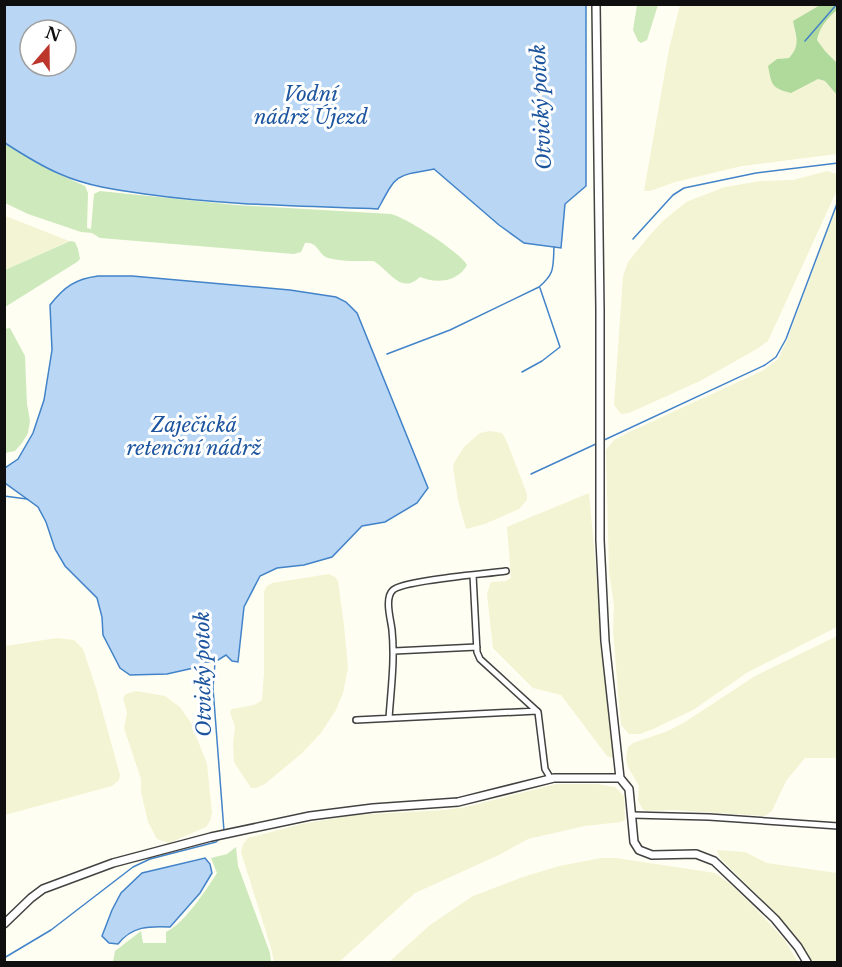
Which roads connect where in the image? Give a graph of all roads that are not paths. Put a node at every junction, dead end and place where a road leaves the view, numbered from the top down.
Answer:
1 (596, 4) edge
2 (506, 572) dead end
3 (473, 575) junction
4 (477, 647) junction
5 (394, 651) junction
6 (537, 711) junction
7 (389, 718) junction
8 (357, 720) dead end
9 (551, 778) junction
10 (620, 778) junction
11 (632, 815) junction
12 (837, 826) edge
13 (4, 924) edge
14 (807, 963) edge

1 - 10 street
2 - 3 street
3 - 4 street
3 - 5 street
4 - 5 street
4 - 6 street
5 - 7 street
6 - 7 street
6 - 9 street
7 - 8 street
9 - 10 street
9 - 13 street
10 - 11 street
11 - 12 street
11 - 14 street

